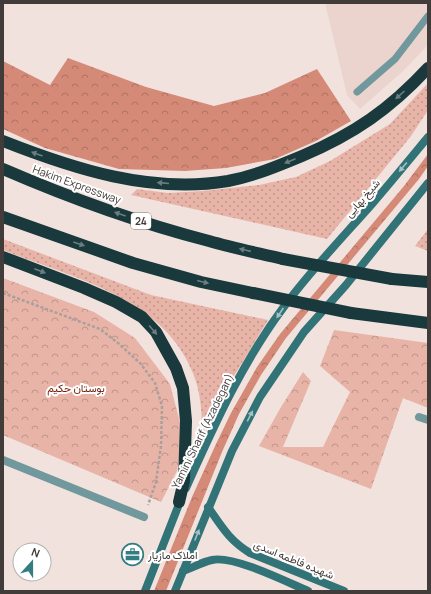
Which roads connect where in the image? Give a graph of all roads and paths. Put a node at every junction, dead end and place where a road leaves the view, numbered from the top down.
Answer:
1 (428, 16) edge
2 (428, 68) edge
3 (357, 92) dead end
4 (428, 137) edge
5 (3, 141) edge
6 (3, 169) edge
7 (428, 183) edge
8 (3, 217) edge
9 (3, 257) edge
10 (312, 271) joint
11 (428, 282) edge
12 (3, 293) edge
13 (428, 323) edge
14 (419, 417) dead end
15 (428, 420) edge
16 (3, 460) edge
17 (179, 502) junction
18 (208, 507) junction
19 (144, 517) joint
20 (244, 550) junction
21 (238, 563) junction
22 (183, 571) junction
23 (145, 591) edge
24 (175, 591) edge
25 (308, 591) edge
26 (344, 591) edge

1 - 3 lane
2 -> 5 highway
4 -> 10 main road, شیخ بهایی
11 -> 6 highway, Hakim Expressway / 24, bridge
18 -> 7 main road
8 -> 13 highway, bridge
9 -> 17 highway
10 -> 17 main road, Yamini Sharif (Azadegan)
12 - 19 path
14 - 15 street
16 - 19 street
17 - 23 main road, Yamini Sharif (Azadegan)
18 - 20 main road, شهیده فاطمه اسدی
22 -> 18 main road
20 - 21 main road
20 - 26 main road, شهیده فاطمه اسدی
21 - 22 main road
21 - 25 main road
22 - 24 main road

